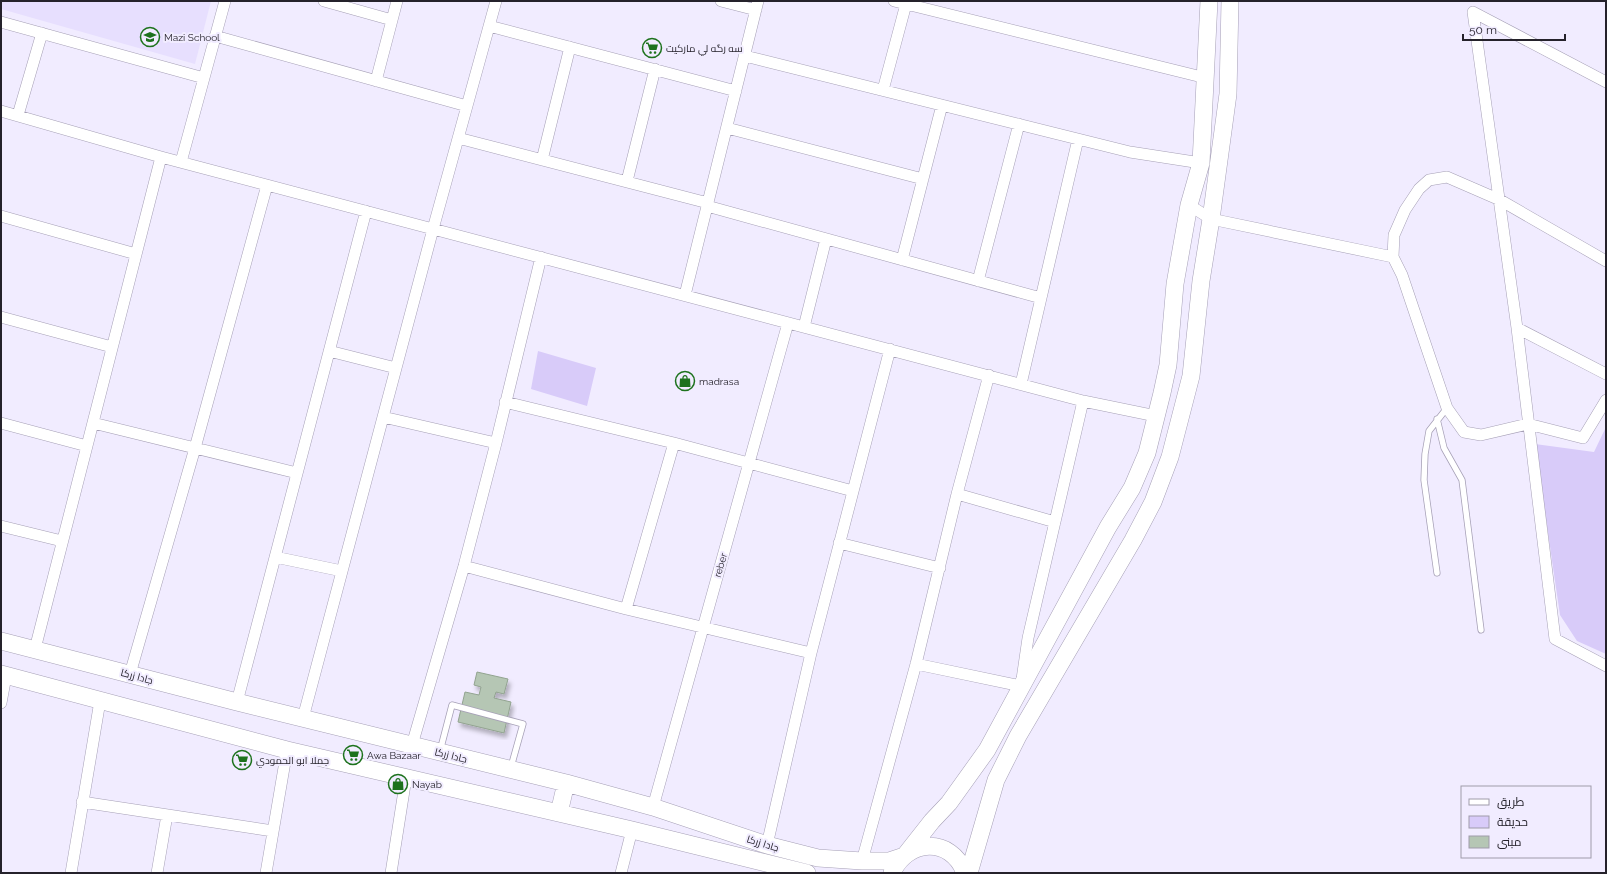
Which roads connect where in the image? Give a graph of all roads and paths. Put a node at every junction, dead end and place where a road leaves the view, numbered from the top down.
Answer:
1 (225, 1) edge
2 (324, 1) edge
3 (397, 1) edge
4 (496, 1) edge
5 (721, 1) edge
6 (894, 1) edge
7 (1209, 1) edge
8 (1230, 1) edge
9 (906, 4) junction
10 (757, 6) edge
11 (934, 6) edge
12 (392, 20) junction
13 (1, 22) edge
14 (489, 26) junction
15 (42, 33) junction
16 (215, 36) junction
17 (570, 47) junction
18 (745, 56) junction
19 (655, 69) junction
20 (204, 78) junction
21 (1206, 78) junction
22 (376, 81) junction
23 (1606, 82) edge
24 (882, 90) junction
25 (736, 91) junction
26 (942, 105) junction
27 (467, 106) junction
28 (1, 110) edge
29 (18, 115) junction
30 (1019, 124) junction
31 (726, 128) junction
32 (458, 138) junction
33 (1078, 139) junction
34 (161, 157) junction
35 (542, 160) junction
36 (180, 162) junction
37 (1201, 163) junction
38 (923, 179) junction
39 (627, 181) junction
40 (267, 185) junction
41 (1500, 200) junction
42 (707, 205) junction
43 (1189, 205) junction
44 (366, 211) junction
45 (1, 216) edge
46 (1212, 219) junction
47 (433, 229) junction
48 (826, 239) junction
49 (136, 254) junction
50 (541, 257) junction
51 (1394, 257) junction
52 (902, 260) junction
53 (1606, 262) edge
54 (978, 281) junction
55 (685, 295) junction
56 (1040, 298) junction
57 (1, 317) edge
58 (788, 323) junction
59 (804, 327) junction
60 (1517, 328) junction
61 (112, 347) junction
62 (890, 350) junction
63 (329, 351) junction
64 (396, 368) junction
65 (1606, 374) edge
66 (989, 375) junction
67 (1021, 384) junction
68 (1606, 400) edge
69 (1083, 401) junction
70 (505, 402) junction
71 (1447, 408) junction
72 (1156, 416) junction
73 (383, 417) junction
74 (1437, 420) junction
75 (1, 423) edge
76 (93, 423) junction
77 (1528, 424) junction
78 (496, 443) junction
79 (674, 443) junction
80 (87, 446) junction
81 (195, 448) junction
82 (749, 463) junction
83 (297, 473) junction
84 (853, 491) junction
85 (957, 494) junction
86 (1055, 522) junction
87 (1, 526) edge
88 (62, 542) junction
89 (839, 543) junction
90 (275, 557) junction
91 (464, 566) junction
92 (940, 568) junction
93 (342, 571) junction
94 (1437, 573) dead end
95 (626, 610) junction
96 (702, 628) junction
97 (1481, 630) dead end
98 (1, 641) edge
99 (35, 649) junction
100 (811, 653) junction
101 (916, 664) junction
102 (1606, 666) edge
103 (130, 674) junction
104 (3, 675) edge
105 (1021, 686) junction
106 (100, 701) junction
107 (1, 702) edge
108 (237, 702) junction
109 (303, 718) junction
110 (412, 746) junction
111 (287, 750) junction
112 (440, 752) junction
113 (511, 770) junction
114 (406, 778) junction
115 (566, 783) junction
116 (82, 802) junction
117 (653, 807) junction
118 (559, 813) junction
119 (167, 815) junction
120 (632, 830) junction
121 (273, 831) junction
122 (767, 845) junction
123 (904, 856) junction
124 (862, 861) junction
125 (71, 873) edge
126 (157, 873) edge
127 (266, 873) edge
128 (391, 873) edge
129 (621, 873) edge
130 (807, 873) edge
131 (892, 873) edge
132 (965, 873) edge
133 (969, 873) edge

1 - 16 street
2 - 12 street
3 - 12 street
4 - 14 street
5 - 10 street
6 - 9 street
7 - 21 main road
8 - 46 main road
9 - 11 street
9 - 24 street
10 - 18 street
11 - 21 street
12 - 22 street
13 - 15 street
14 - 17 street
14 - 27 street
15 - 20 street
15 - 29 street
16 - 20 street
16 - 22 street
17 - 19 street
17 - 35 street
18 - 24 street
18 - 25 street
19 - 25 street
19 - 39 street
20 - 36 street
21 - 37 main road
22 - 27 street
23 - 41 street
24 - 26 street
25 - 31 street
26 - 30 street
26 - 38 street
27 - 32 street
28 - 29 street
29 - 34 street
30 - 33 street
30 - 54 street
31 - 38 street
31 - 42 street
32 - 35 street
32 - 47 street
33 - 37 street
33 - 56 street
34 - 36 street
34 - 49 street
35 - 39 street
36 - 40 street
37 - 43 main road
38 - 52 street
39 - 42 street
40 - 44 street
40 - 81 street
41 - 51 street
41 - 53 street
41 - 60 street
42 - 48 street
42 - 55 street
43 - 46 street
43 - 72 main road
44 - 47 street
44 - 63 street
45 - 49 street
46 - 51 street
46 - 133 main road
47 - 50 street
47 - 64 street
48 - 52 street
48 - 59 street
49 - 61 street
50 - 55 street
50 - 70 street
51 - 71 street
52 - 54 street
54 - 56 street
55 - 58 street
56 - 67 street
57 - 61 street
58 - 59 street
58 - 82 street, reber
59 - 62 street
60 - 65 street
60 - 77 street
61 - 76 street
62 - 66 street
62 - 84 street
63 - 64 street
63 - 83 street
64 - 73 street
66 - 67 street
66 - 85 street
67 - 69 street
68 - 77 street
69 - 72 street
69 - 86 street
70 - 78 street
70 - 79 street
71 - 74 lane
71 - 77 street
72 - 105 main road
73 - 78 street
73 - 93 street
74 - 94 lane
74 - 97 lane
75 - 80 street
76 - 80 street
76 - 81 street
77 - 102 street
78 - 91 street
79 - 82 street
79 - 95 street
80 - 88 street
81 - 83 street
81 - 103 street
82 - 84 street
82 - 96 street, reber
83 - 90 street
84 - 89 street
85 - 86 street
85 - 92 street
86 - 105 street
87 - 88 street
88 - 99 street
89 - 92 street
89 - 100 street
90 - 93 street
90 - 108 street
91 - 95 street
91 - 110 street
92 - 101 street
93 - 109 street
95 - 96 street
96 - 100 street
96 - 117 street, reber
98 - 99 main road, جادا زرکا
99 - 103 main road, جادا زرکا
100 - 122 street
101 - 105 street
101 - 124 street
103 - 108 main road, جادا زرکا
104 - 106 main road, جادا زرکا
104 - 107 street
105 - 123 main road
106 - 111 main road, جادا زرکا
106 - 116 street
108 - 109 main road, جادا زرکا
109 - 110 main road, جادا زرکا
110 - 112 main road, جادا زرکا
111 - 114 main road, جادا زرکا
111 - 121 street
112 - 113 main road, جادا زرکا
112 - 113 lane
113 - 115 main road, جادا زرکا
114 - 118 main road, جادا زرکا
114 - 128 street
115 - 117 main road, جادا زرکا
115 - 118 main road
116 - 119 street
116 - 125 street
117 - 122 main road, جادا زرکا
118 - 120 main road, جادا زرکا
119 - 121 street
119 - 126 street
120 - 129 street
120 - 130 main road, جادا زرکا
121 - 127 street
122 - 124 main road, جادا زرکا
123 - 124 main road, جادا زرکا
123 - 131 main road
123 - 132 main road, جادا زرکا

